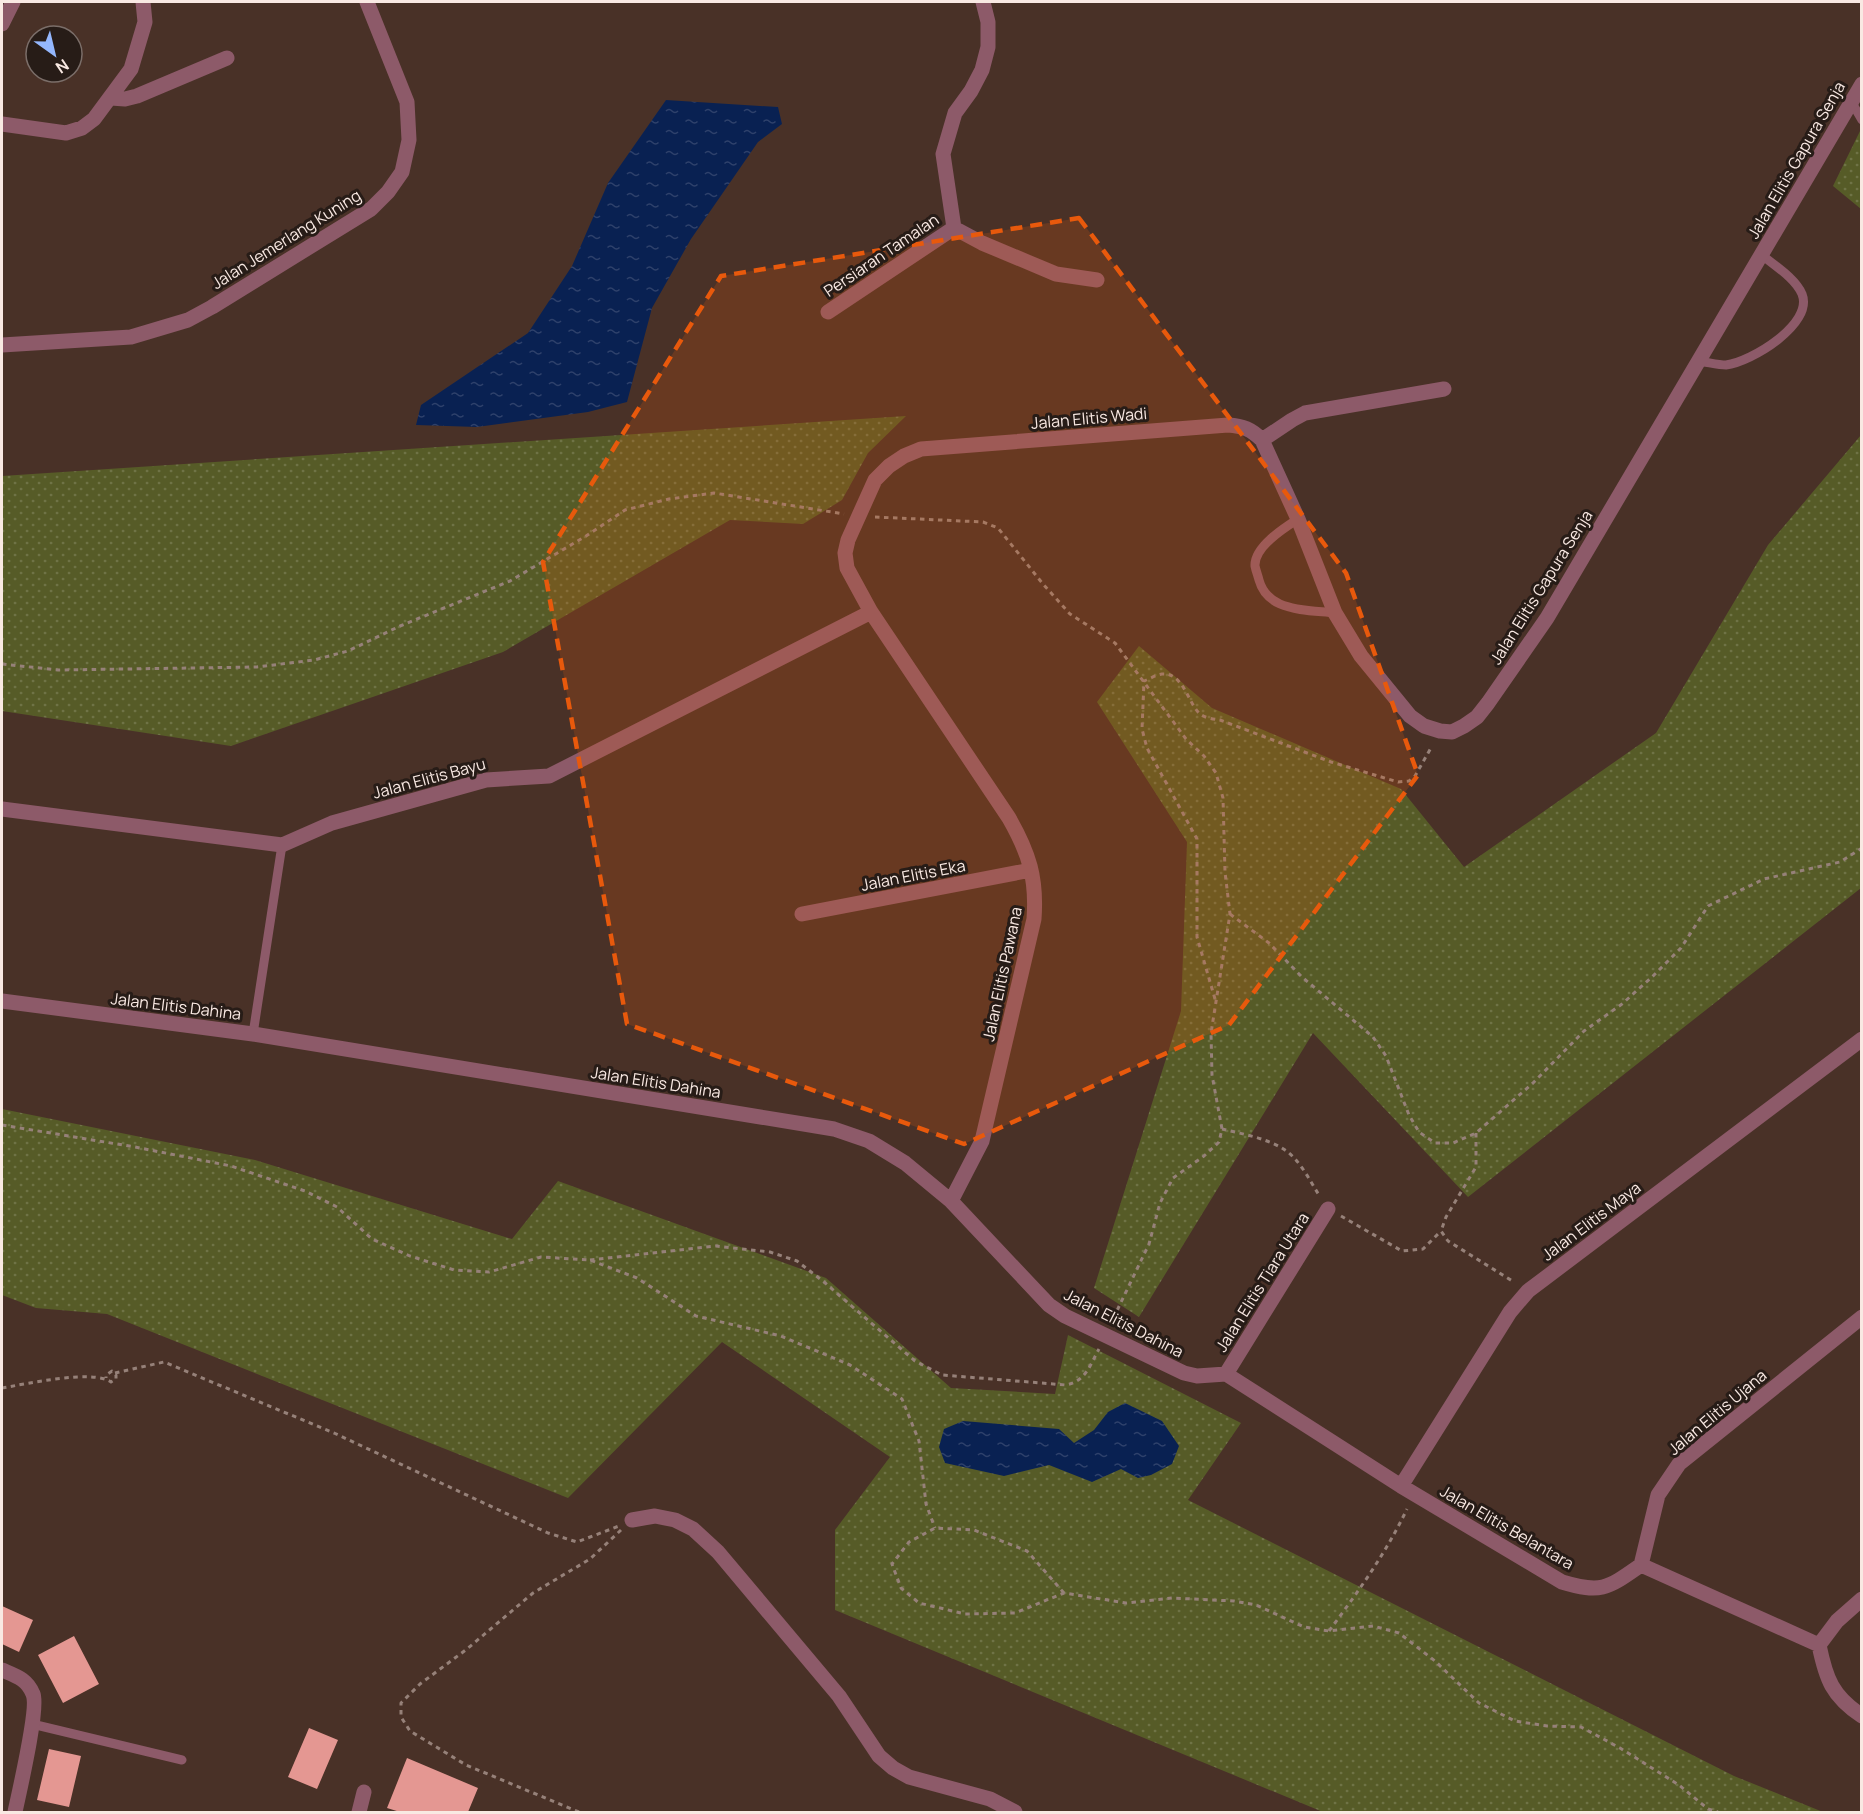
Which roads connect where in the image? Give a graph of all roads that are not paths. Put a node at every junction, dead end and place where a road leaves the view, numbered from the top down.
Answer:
1 (13, 2) edge
2 (143, 2) edge
3 (367, 2) edge
4 (983, 2) edge
5 (2, 24) edge
6 (227, 58) dead end
7 (1862, 84) edge
8 (111, 98) junction
9 (1850, 100) junction
10 (1862, 120) edge
11 (2, 124) edge
12 (954, 228) junction
13 (1762, 255) junction
14 (1097, 280) dead end
15 (828, 312) dead end
16 (2, 345) edge
17 (1698, 361) junction
18 (1444, 389) dead end
19 (1262, 440) junction
20 (1298, 519) junction
21 (871, 612) junction
22 (1335, 612) junction
23 (2, 809) edge
24 (282, 845) junction
25 (1031, 870) junction
26 (802, 914) dead end
27 (2, 1001) edge
28 (253, 1034) junction
29 (1862, 1040) edge
30 (951, 1201) junction
31 (1328, 1209) road end
32 (1862, 1317) edge
33 (1226, 1374) junction
34 (1405, 1489) junction
35 (632, 1520) road end
36 (1641, 1565) junction
37 (1862, 1599) edge
38 (1819, 1645) junction
39 (2, 1670) edge
40 (1862, 1716) edge
41 (32, 1724) junction
42 (182, 1760) dead end
43 (364, 1792) dead end
44 (15, 1812) edge
45 (359, 1812) edge
46 (1015, 1812) edge

1 - 5 street
2 - 8 street
3 - 16 street, Jalan Jemerlang Kuning
4 - 12 street
6 - 8 street
7 - 9 street, Jalan Elitis Gapura Senja
8 - 11 street
9 - 10 lane
9 - 13 street, Jalan Elitis Gapura Senja
12 - 14 street
12 - 15 street, Persiaran Tamalan
13 - 17 street, Jalan Elitis Gapura Senja
13 - 17 lane, Jalan Elitis Gapura Senja
17 - 22 street, Jalan Elitis Gapura Senja
18 - 19 street
19 - 20 street
19 - 21 street, Jalan Elitis Wadi
20 - 22 street
20 - 22 lane
21 - 24 street, Jalan Elitis Bayu
21 - 25 street, Jalan Elitis Pawana
23 - 24 street
24 - 28 lane
25 - 26 street, Jalan Elitis Eka
25 - 30 street, Jalan Elitis Pawana
27 - 28 street, Jalan Elitis Dahina
28 - 30 street, Jalan Elitis Dahina
29 - 34 street, Jalan Elitis Maya
30 - 33 street, Jalan Elitis Dahina
31 - 33 street, Jalan Elitis Tiara Utara
32 - 36 street, Jalan Elitis Ujana
33 - 34 street, Jalan Elitis Belantara
34 - 36 street, Jalan Elitis Belantara
35 - 46 street
36 - 38 street
37 - 38 street
38 - 40 street
39 - 41 street
41 - 42 lane
41 - 44 street
43 - 45 street

